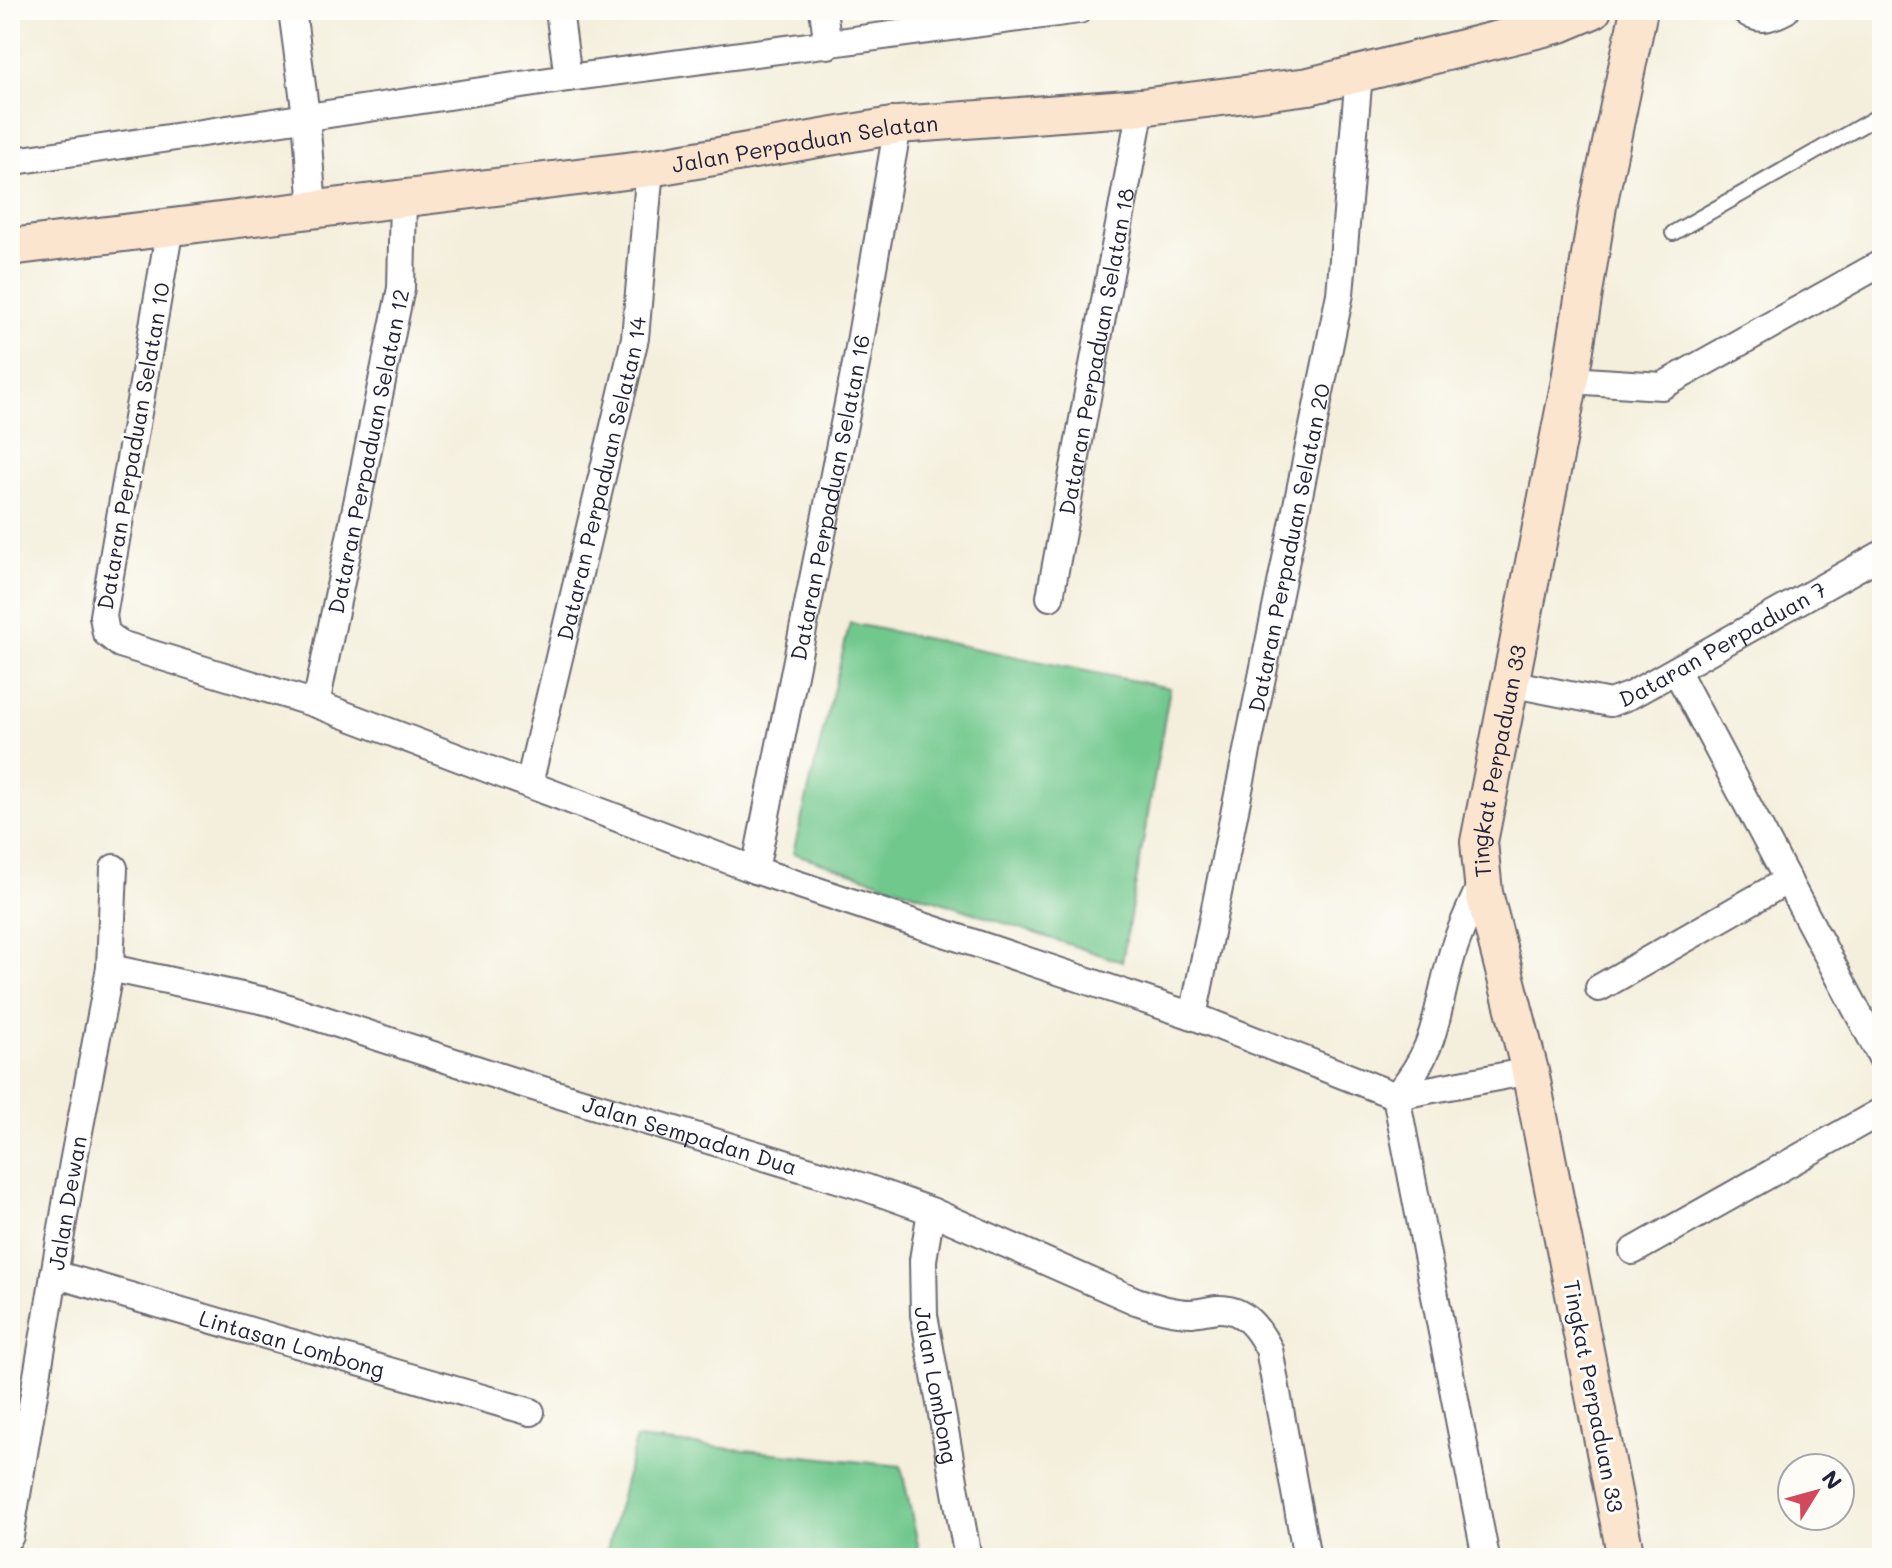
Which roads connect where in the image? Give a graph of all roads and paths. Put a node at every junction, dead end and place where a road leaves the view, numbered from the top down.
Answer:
1 (292, 10) edge
2 (559, 10) edge
3 (823, 10) edge
4 (1079, 10) edge
5 (1593, 10) edge
6 (1639, 10) edge
7 (1744, 10) edge
8 (1786, 10) edge
9 (828, 45) junction
10 (1359, 74) junction
11 (568, 78) junction
12 (1141, 107) junction
13 (1882, 114) edge
14 (306, 116) junction
15 (898, 125) junction
16 (10, 159) edge
17 (650, 168) junction
18 (403, 198) junction
19 (313, 210) junction
20 (170, 227) junction
21 (1673, 233) dead end
22 (10, 247) edge
23 (1882, 263) edge
24 (1570, 380) junction
25 (1882, 554) edge
26 (1050, 597) dead end
27 (1676, 670) junction
28 (1509, 683) junction
29 (316, 704) junction
30 (529, 784) junction
31 (114, 868) dead end
32 (755, 870) junction
33 (1788, 880) junction
34 (1482, 881) junction
35 (110, 968) junction
36 (1599, 988) dead end
37 (1193, 1016) junction
38 (1882, 1058) edge
39 (1530, 1071) junction
40 (1396, 1096) junction
41 (1882, 1111) edge
42 (931, 1211) junction
43 (1633, 1251) dead end
44 (54, 1274) junction
45 (531, 1412) dead end
46 (10, 1536) edge
47 (968, 1558) edge
48 (1307, 1558) edge
49 (1486, 1558) edge
50 (1626, 1558) edge

1 - 14 street
2 - 11 street
3 - 9 street
4 - 9 street
5 - 10 street, Jalan Perpaduan Selatan
6 - 24 street, Tingkat Perpaduan 33
7 - 8 street
9 - 11 street
10 - 12 street, Jalan Perpaduan Selatan
10 - 37 street, Dataran Perpaduan Selatan 20
11 - 14 street
12 - 15 street, Jalan Perpaduan Selatan
12 - 26 street, Dataran Perpaduan Selatan 18
13 - 21 lane
14 - 16 street
14 - 19 street
15 - 17 street, Jalan Perpaduan Selatan
15 - 32 street, Dataran Perpaduan Selatan 16
17 - 18 street, Jalan Perpaduan Selatan
17 - 30 street, Dataran Perpaduan Selatan 14
18 - 19 street, Jalan Perpaduan Selatan
18 - 29 street, Dataran Perpaduan Selatan 12
19 - 20 street, Jalan Perpaduan Selatan
20 - 22 street, Jalan Perpaduan Selatan
20 - 29 street, Dataran Perpaduan Selatan 10
23 - 24 street
24 - 28 street, Tingkat Perpaduan 33
25 - 27 street, Dataran Perpaduan 7
27 - 28 street, Dataran Perpaduan 7
27 - 33 street
28 - 34 street, Tingkat Perpaduan 33
29 - 30 street
30 - 32 street
31 - 35 street, Jalan Dewan
32 - 37 street
33 - 36 street
33 - 38 street
34 - 39 street, Tingkat Perpaduan 33
34 - 40 street
35 - 42 street, Jalan Sempadan Dua
35 - 44 street, Jalan Dewan
37 - 40 street
39 - 40 street
39 - 50 street, Tingkat Perpaduan 33
40 - 49 street
41 - 43 street
42 - 47 street, Jalan Lombong
42 - 48 street, Jalan Sempadan Dua
44 - 45 street, Lintasan Lombong
44 - 46 street, Jalan Dewan

